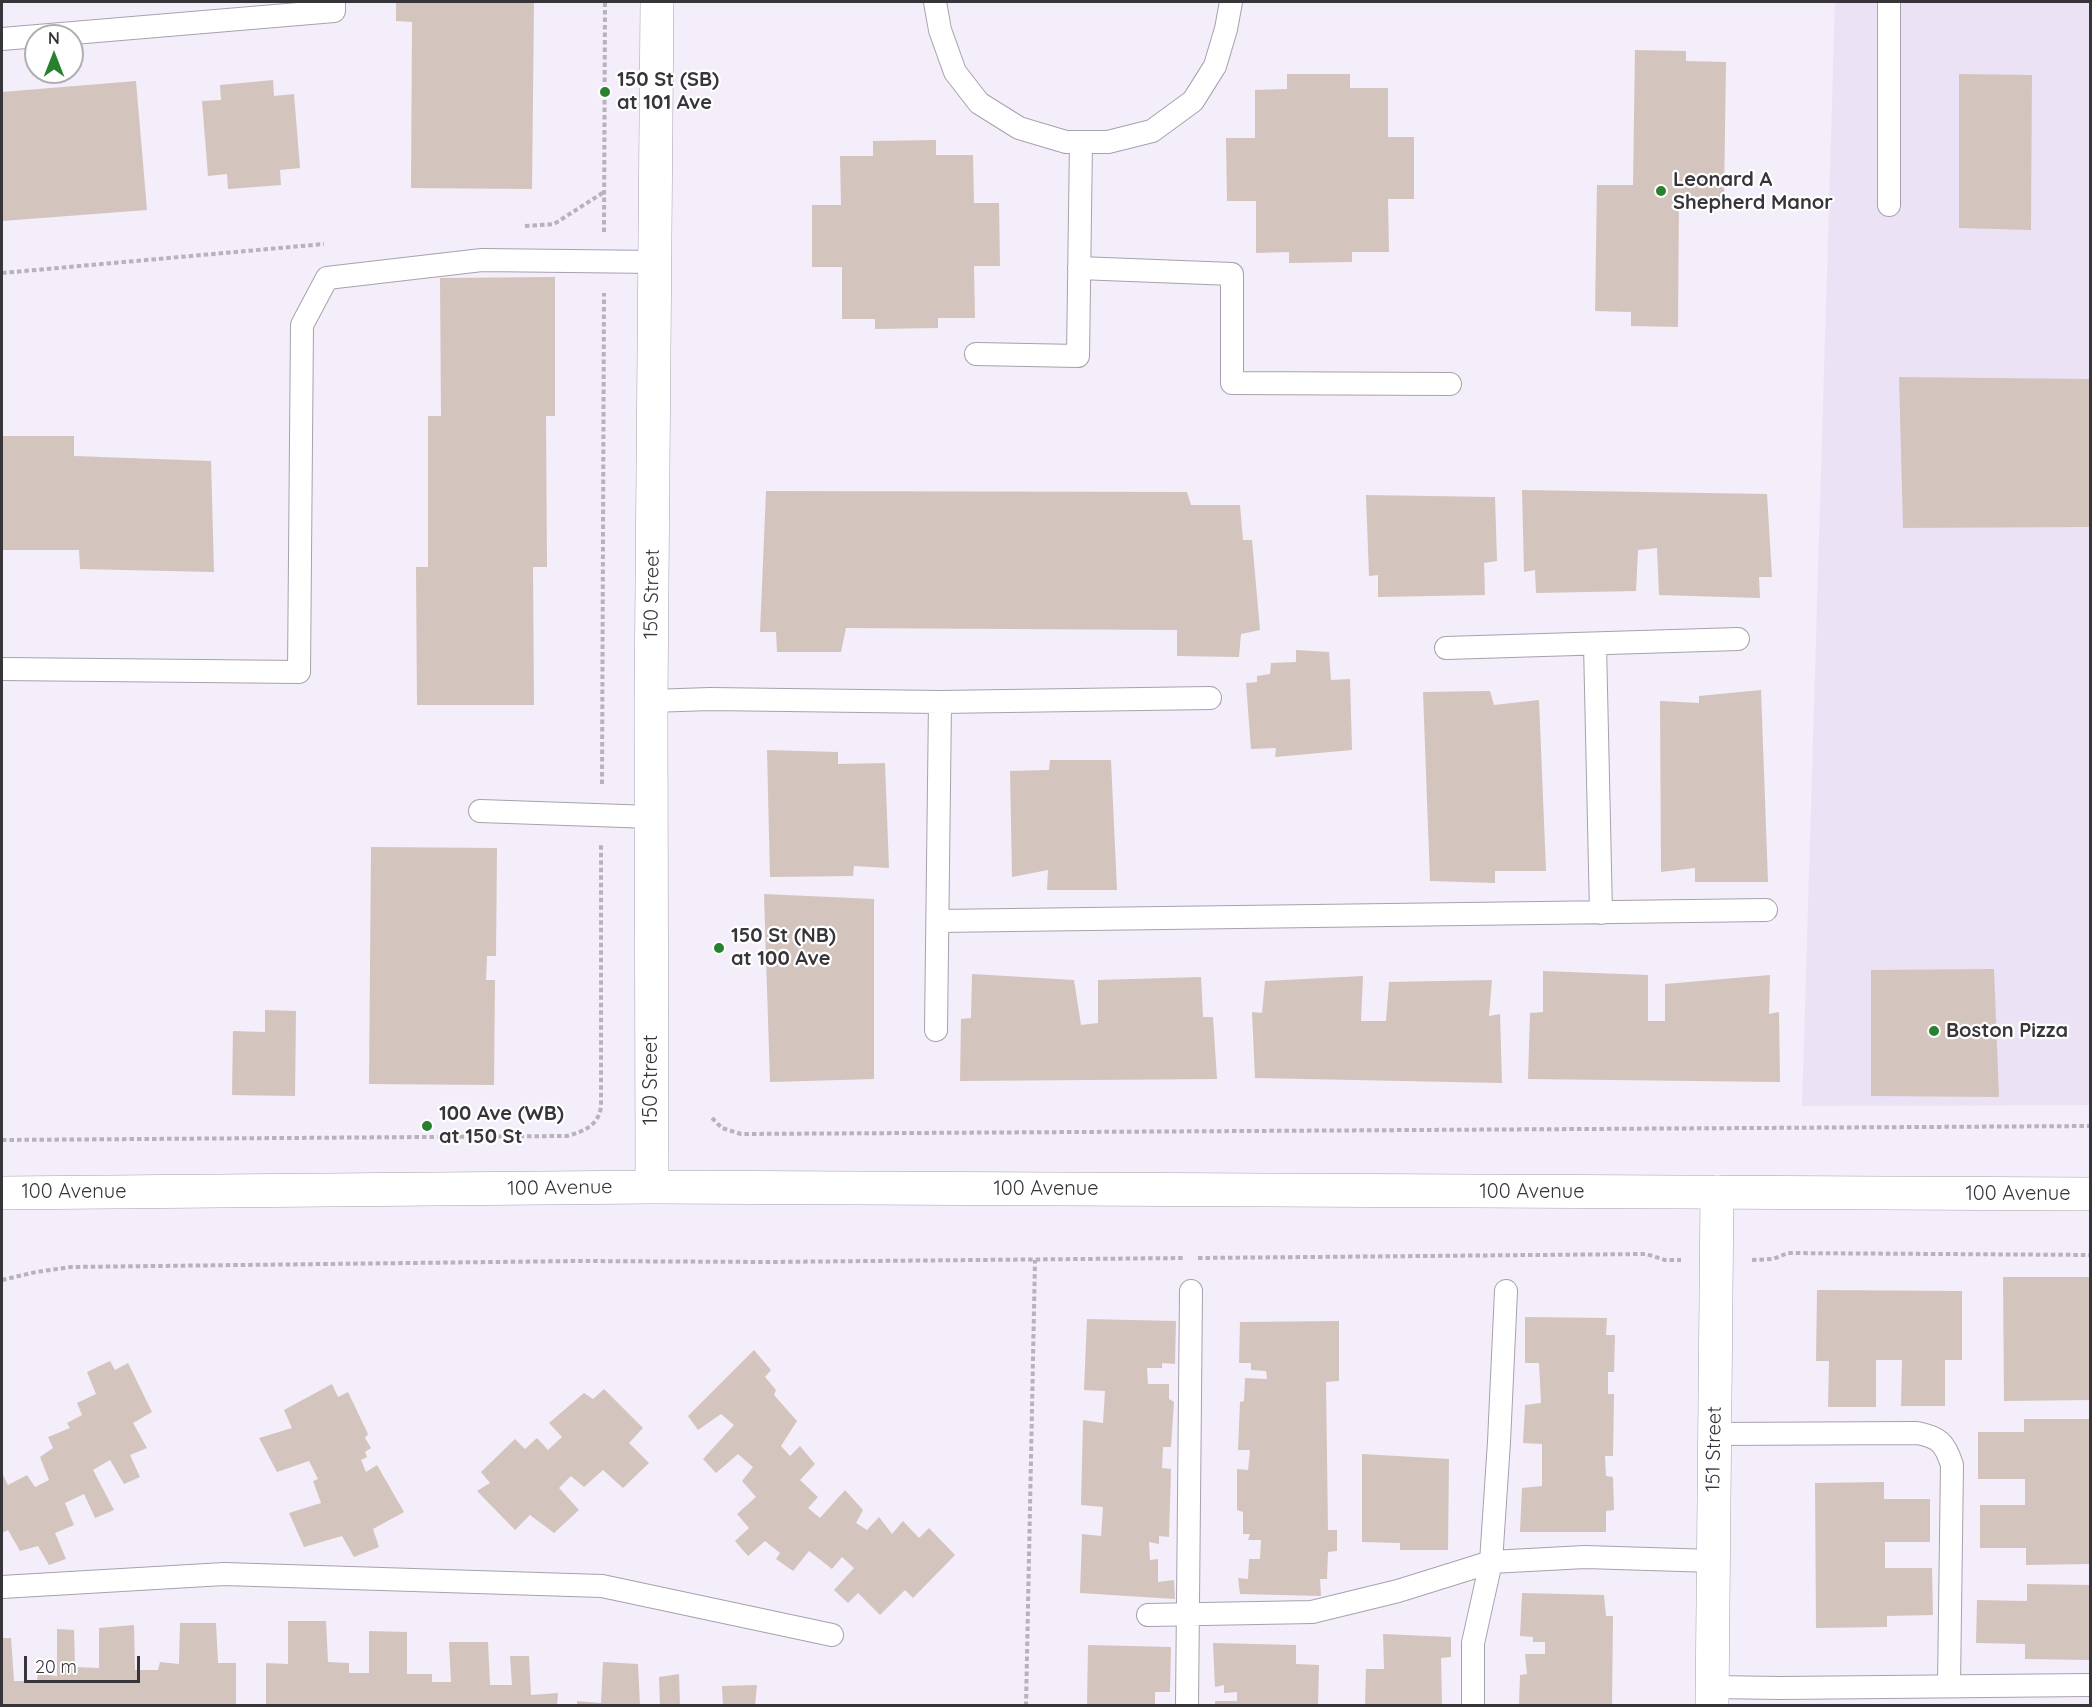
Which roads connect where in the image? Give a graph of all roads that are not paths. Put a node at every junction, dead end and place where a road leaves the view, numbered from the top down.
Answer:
1 (334, 2) edge
2 (657, 2) edge
3 (935, 2) edge
4 (1231, 2) edge
5 (1889, 2) edge
6 (2, 39) edge
7 (1081, 142) junction
8 (1889, 205) dead end
9 (656, 262) junction
10 (1079, 268) junction
11 (976, 354) dead end
12 (1450, 384) dead end
13 (1738, 639) dead end
14 (1595, 644) junction
15 (1446, 648) dead end
16 (2, 669) edge
17 (1210, 698) dead end
18 (651, 701) junction
19 (940, 702) junction
20 (480, 811) dead end
21 (652, 817) junction
22 (1766, 910) dead end
23 (1601, 913) junction
24 (938, 921) junction
25 (936, 1030) dead end
26 (652, 1187) junction
27 (1717, 1192) junction
28 (2, 1193) edge
29 (2091, 1194) edge
30 (1191, 1291) dead end
31 (1506, 1291) dead end
32 (1714, 1434) junction
33 (1713, 1561) junction
34 (1491, 1562) junction
35 (2, 1587) edge
36 (1148, 1615) dead end
37 (1188, 1615) junction
38 (832, 1635) dead end
39 (1949, 1685) junction
40 (2091, 1685) edge
41 (1712, 1696) edge
42 (1188, 1706) edge
43 (1473, 1706) edge

1 - 6 lane
2 - 9 main road, 150 Street
3 - 7 lane
4 - 7 lane
5 - 8 lane
7 - 10 lane
9 - 16 lane
9 - 18 main road, 150 Street
10 - 11 lane
10 - 12 lane
13 - 14 lane
14 - 15 lane
14 - 23 lane
17 - 19 lane
18 - 19 lane
18 - 21 main road, 150 Street
19 - 24 lane
20 - 21 lane
21 - 26 main road, 150 Street
22 - 23 lane
23 - 24 lane
24 - 25 lane
26 - 27 main road, 100 Avenue
26 - 28 main road, 100 Avenue
27 - 29 main road, 100 Avenue
27 - 32 main road, 151 Street
30 - 37 lane
31 - 34 lane
32 - 33 main road, 151 Street
32 - 39 lane
33 - 34 lane
33 - 41 main road, 151 Street
34 - 37 lane
34 - 43 lane
35 - 38 lane
36 - 37 lane
37 - 42 lane
39 - 40 lane
39 - 41 lane

